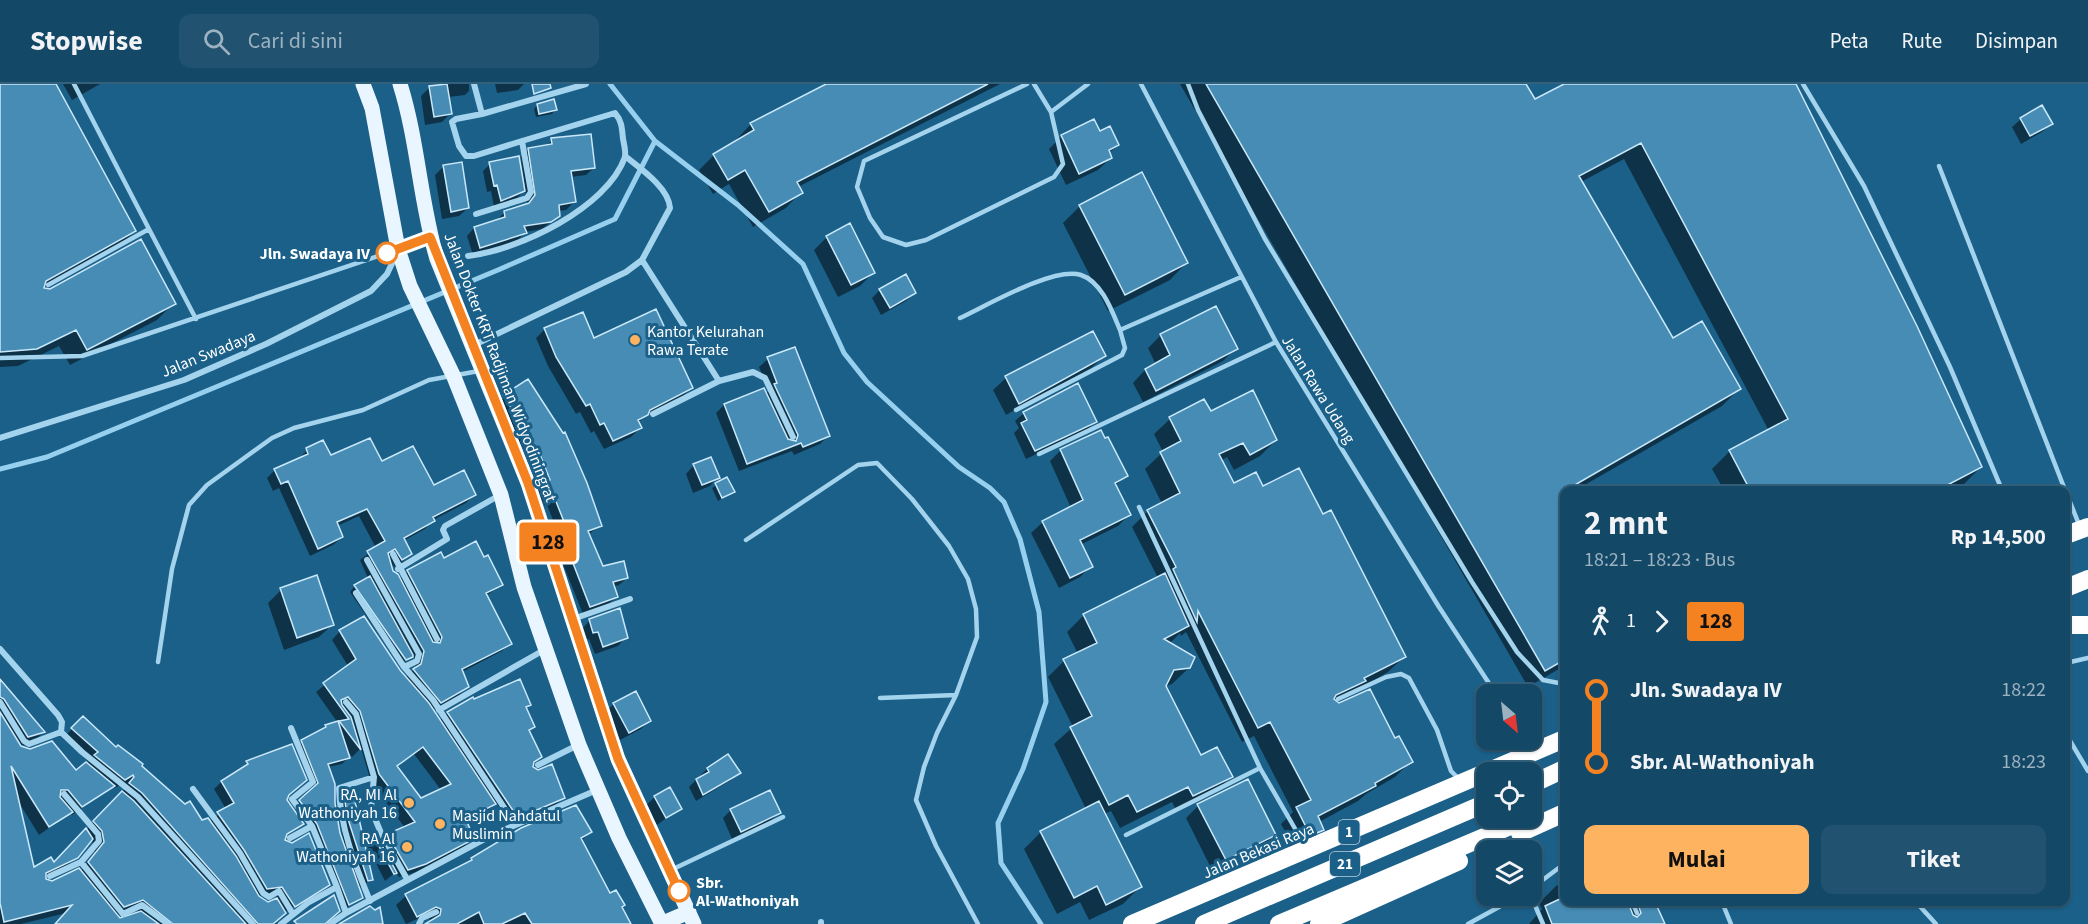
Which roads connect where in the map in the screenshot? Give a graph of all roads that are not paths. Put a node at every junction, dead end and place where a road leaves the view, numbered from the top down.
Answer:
1 (74, 84) edge
2 (363, 84) edge
3 (400, 84) edge
4 (474, 84) edge
5 (586, 84) edge
6 (1027, 84) edge
7 (1034, 84) edge
8 (1088, 84) edge
9 (1141, 84) edge
10 (1188, 84) edge
11 (1803, 84) edge
12 (1051, 112) junction
13 (482, 114) junction
14 (522, 141) junction
15 (625, 156) junction
16 (1939, 166) dead end
17 (476, 214) dead end
18 (149, 229) junction
19 (430, 237) junction
20 (398, 249) junction
21 (468, 256) dead end
22 (642, 260) junction
23 (1241, 277) junction
24 (48, 285) dead end
25 (960, 318) dead end
26 (196, 319) junction
27 (1120, 330) junction
28 (1276, 342) junction
29 (474, 345) junction
30 (0, 358) edge
31 (484, 370) junction
32 (454, 377) junction
33 (719, 381) junction
34 (1016, 410) dead end
35 (653, 414) dead end
36 (793, 437) dead end
37 (0, 438) edge
38 (1039, 454) dead end
39 (2000, 486) edge
40 (2063, 486) edge
41 (501, 495) junction
42 (2070, 506) edge
43 (1139, 507) dead end
44 (2078, 530) edge
45 (746, 540) dead end
46 (393, 554) dead end
47 (367, 560) dead end
48 (398, 569) junction
49 (2088, 579) edge
50 (2070, 588) edge
51 (2070, 590) edge
52 (2088, 590) edge
53 (356, 593) dead end
54 (630, 599) dead end
55 (572, 619) junction
56 (2070, 625) edge
57 (2088, 625) edge
58 (437, 639) dead end
59 (0, 649) edge
60 (544, 650) junction
61 (2088, 658) edge
62 (158, 662) dead end
63 (2070, 662) edge
64 (404, 668) junction
65 (1560, 683) edge
66 (1489, 684) edge
67 (957, 695) junction
68 (880, 698) dead end
69 (1338, 699) dead end
70 (0, 702) edge
71 (346, 702) dead end
72 (439, 710) junction
73 (291, 728) dead end
74 (61, 732) junction
75 (1560, 740) edge
76 (2070, 741) edge
77 (579, 745) junction
78 (538, 765) dead end
79 (1260, 768) junction
80 (2088, 771) edge
81 (1560, 772) edge
82 (374, 777) junction
83 (1542, 780) edge
84 (1462, 782) junction
85 (193, 789) dead end
86 (598, 790) junction
87 (64, 794) dead end
88 (1560, 804) edge
89 (1476, 808) edge
90 (1542, 812) edge
91 (1560, 815) edge
92 (783, 817) dead end
93 (515, 825) junction
94 (312, 826) junction
95 (1504, 828) edge
96 (1126, 836) dead end
97 (290, 838) dead end
98 (1517, 840) edge
99 (1307, 850) junction
100 (1476, 858) edge
101 (81, 862) junction
102 (1560, 867) edge
103 (670, 870) junction
104 (50, 876) dead end
105 (407, 879) junction
106 (1542, 880) edge
107 (337, 887) junction
108 (370, 901) junction
109 (1501, 906) edge
110 (1536, 906) edge
111 (1634, 906) edge
112 (1724, 906) edge
113 (1920, 906) edge
114 (436, 912) dead end
115 (346, 913) junction
116 (1637, 913) dead end
117 (293, 914) junction
118 (691, 918) edge
119 (168, 924) edge
120 (253, 924) edge
121 (282, 924) edge
122 (330, 924) edge
123 (419, 924) edge
124 (662, 924) edge
125 (978, 924) edge
126 (1132, 924) edge
127 (1204, 924) edge
128 (1280, 924) edge
129 (1319, 924) edge
130 (1468, 924) edge
131 (1544, 924) edge
132 (1731, 924) edge
133 (1936, 924) edge

1 - 18 lane
2 - 20 main road
3 - 19 main road, Jalan Dokter KRT Radjiman Widyodiningrat
4 - 13 street
5 - 13 street
6 - 12 lane
7 - 12 lane
8 - 12 lane
9 - 23 lane, Jalan Rawa Udang
10 - 65 lane
11 - 39 lane
13 - 14 street
14 - 15 street
14 - 17 street
15 - 21 street
15 - 22 street
16 - 40 lane
18 - 24 lane
18 - 26 lane
19 - 20 main road
19 - 29 main road, Jalan Dokter KRT Radjiman Widyodiningrat
20 - 26 lane
20 - 32 main road
20 - 37 street, Jalan Swadaya
22 - 29 street
22 - 33 street
23 - 27 lane
23 - 28 lane, Jalan Rawa Udang
25 - 27 lane
26 - 30 lane
27 - 34 lane
28 - 38 lane
28 - 66 lane, Jalan Rawa Udang
29 - 31 main road, Jalan Dokter KRT Radjiman Widyodiningrat
31 - 32 lane
31 - 55 main road, Jalan Dokter KRT Radjiman Widyodiningrat
32 - 41 main road
32 - 62 lane
33 - 35 street
33 - 36 street
41 - 48 street
41 - 60 main road
42 - 44 lane
43 - 79 lane
45 - 67 lane
46 - 48 street
47 - 64 street
48 - 58 street
49 - 50 highway
51 - 52 highway
53 - 64 street
54 - 55 street
55 - 103 main road, Jalan Dokter KRT Radjiman Widyodiningrat
56 - 57 highway
59 - 74 street
60 - 72 street
60 - 77 main road
61 - 63 lane
64 - 72 street
67 - 68 lane
67 - 125 lane
69 - 84 lane
70 - 74 street
71 - 82 street
72 - 93 street
73 - 94 street
74 - 120 street
75 - 84 highway, Jalan Bekasi Raya / 1
76 - 80 lane
77 - 78 street
77 - 86 main road
79 - 96 lane
79 - 99 lane
81 - 83 highway
82 - 105 street
82 - 108 street
84 - 99 highway, Jalan Bekasi Raya / 1
85 - 117 street
86 - 93 street
86 - 124 main road
87 - 101 street
88 - 90 highway, 21
89 - 127 highway, 21
91 - 98 highway
92 - 103 lane
93 - 105 street
94 - 97 street
94 - 107 street
95 - 128 highway, 21
99 - 126 highway, Jalan Bekasi Raya / 1
100 - 129 highway
101 - 104 street
101 - 119 street
102 - 106 lane
103 - 118 main road, Jalan Dokter KRT Radjiman Widyodiningrat
105 - 108 street
107 - 115 street
107 - 117 street
108 - 115 street
109 - 130 lane
110 - 131 lane
111 - 116 lane
112 - 132 lane
113 - 133 lane
114 - 123 street
115 - 122 street
117 - 121 street
118 - 124 main road

